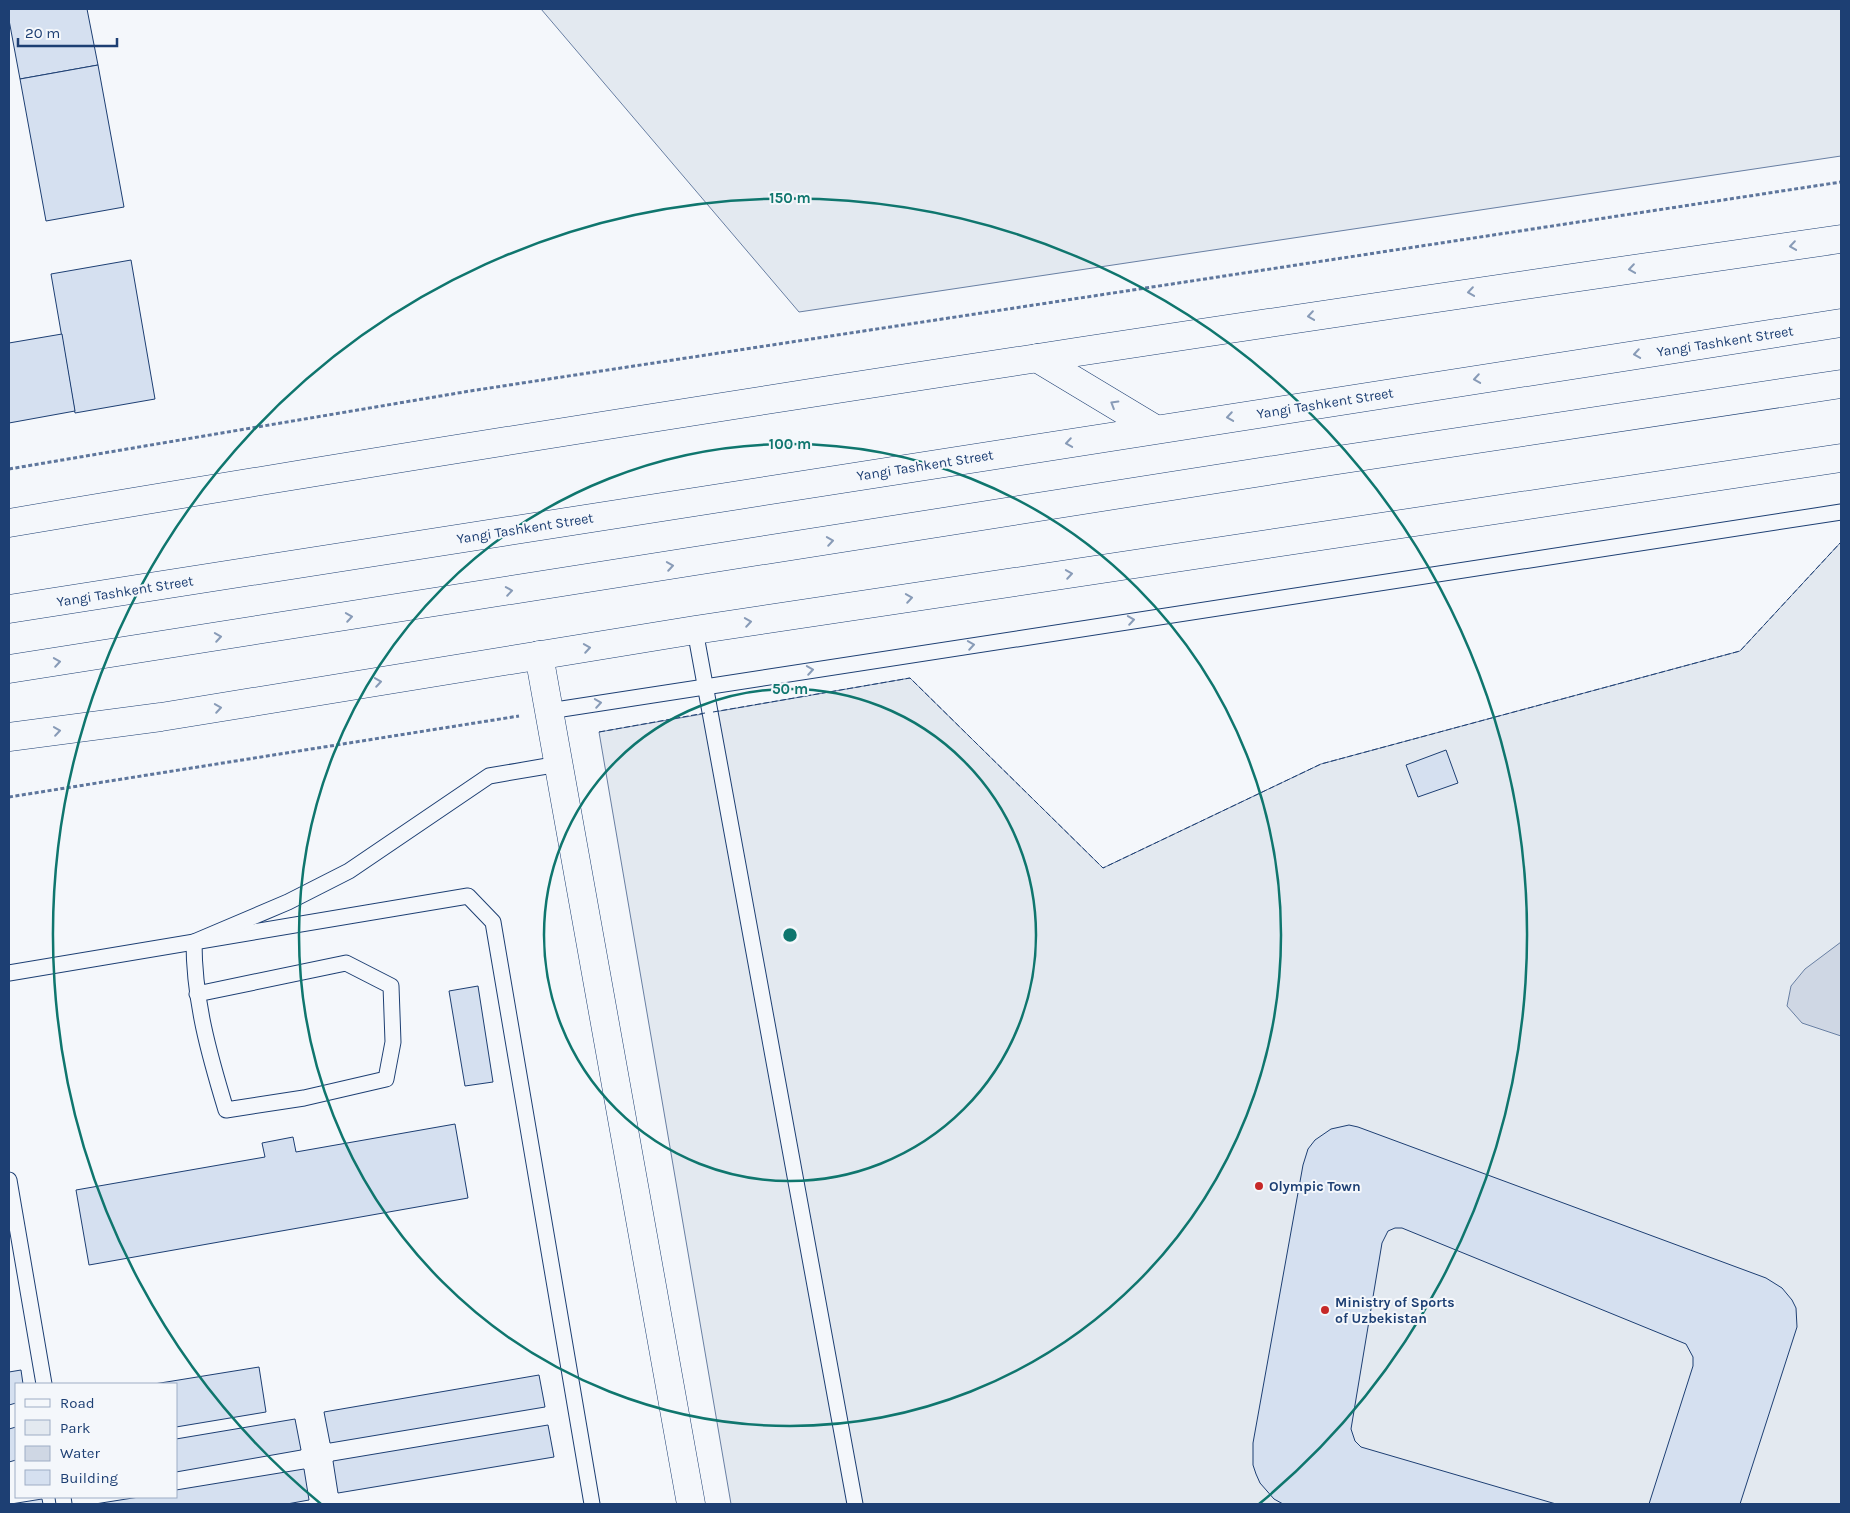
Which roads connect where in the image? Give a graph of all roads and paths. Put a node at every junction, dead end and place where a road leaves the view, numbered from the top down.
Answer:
1 (1841, 182) edge
2 (1841, 239) edge
3 (1841, 323) edge
4 (1037, 358) junction
5 (1841, 384) edge
6 (1155, 429) junction
7 (1841, 458) edge
8 (9, 469) edge
9 (1841, 512) edge
10 (9, 523) edge
11 (9, 609) edge
12 (695, 630) junction
13 (539, 655) junction
14 (9, 669) edge
15 (705, 687) junction
16 (549, 711) junction
17 (9, 737) edge
18 (559, 764) junction
19 (9, 797) edge
20 (194, 942) junction
21 (9, 973) edge
22 (197, 994) junction
23 (9, 1180) edge
24 (44, 1383) edge
25 (592, 1504) edge
26 (691, 1504) edge
27 (855, 1504) edge

1 - 8 path
2 -> 4 main road
3 -> 6 main road, Yangi Tashkent Street
6 -> 4 main road
4 - 10 main road
14 -> 5 main road
6 -> 11 main road, Yangi Tashkent Street
12 -> 7 main road
15 -> 9 lane
13 -> 12 main road
12 - 15 lane
13 - 16 main road
17 -> 13 main road
16 -> 15 lane
15 - 27 lane
16 - 18 main road
16 - 19 path
18 - 20 lane
18 - 26 main road
20 - 21 lane
20 - 22 lane
20 - 25 lane
22 - 22 lane
23 - 24 lane

